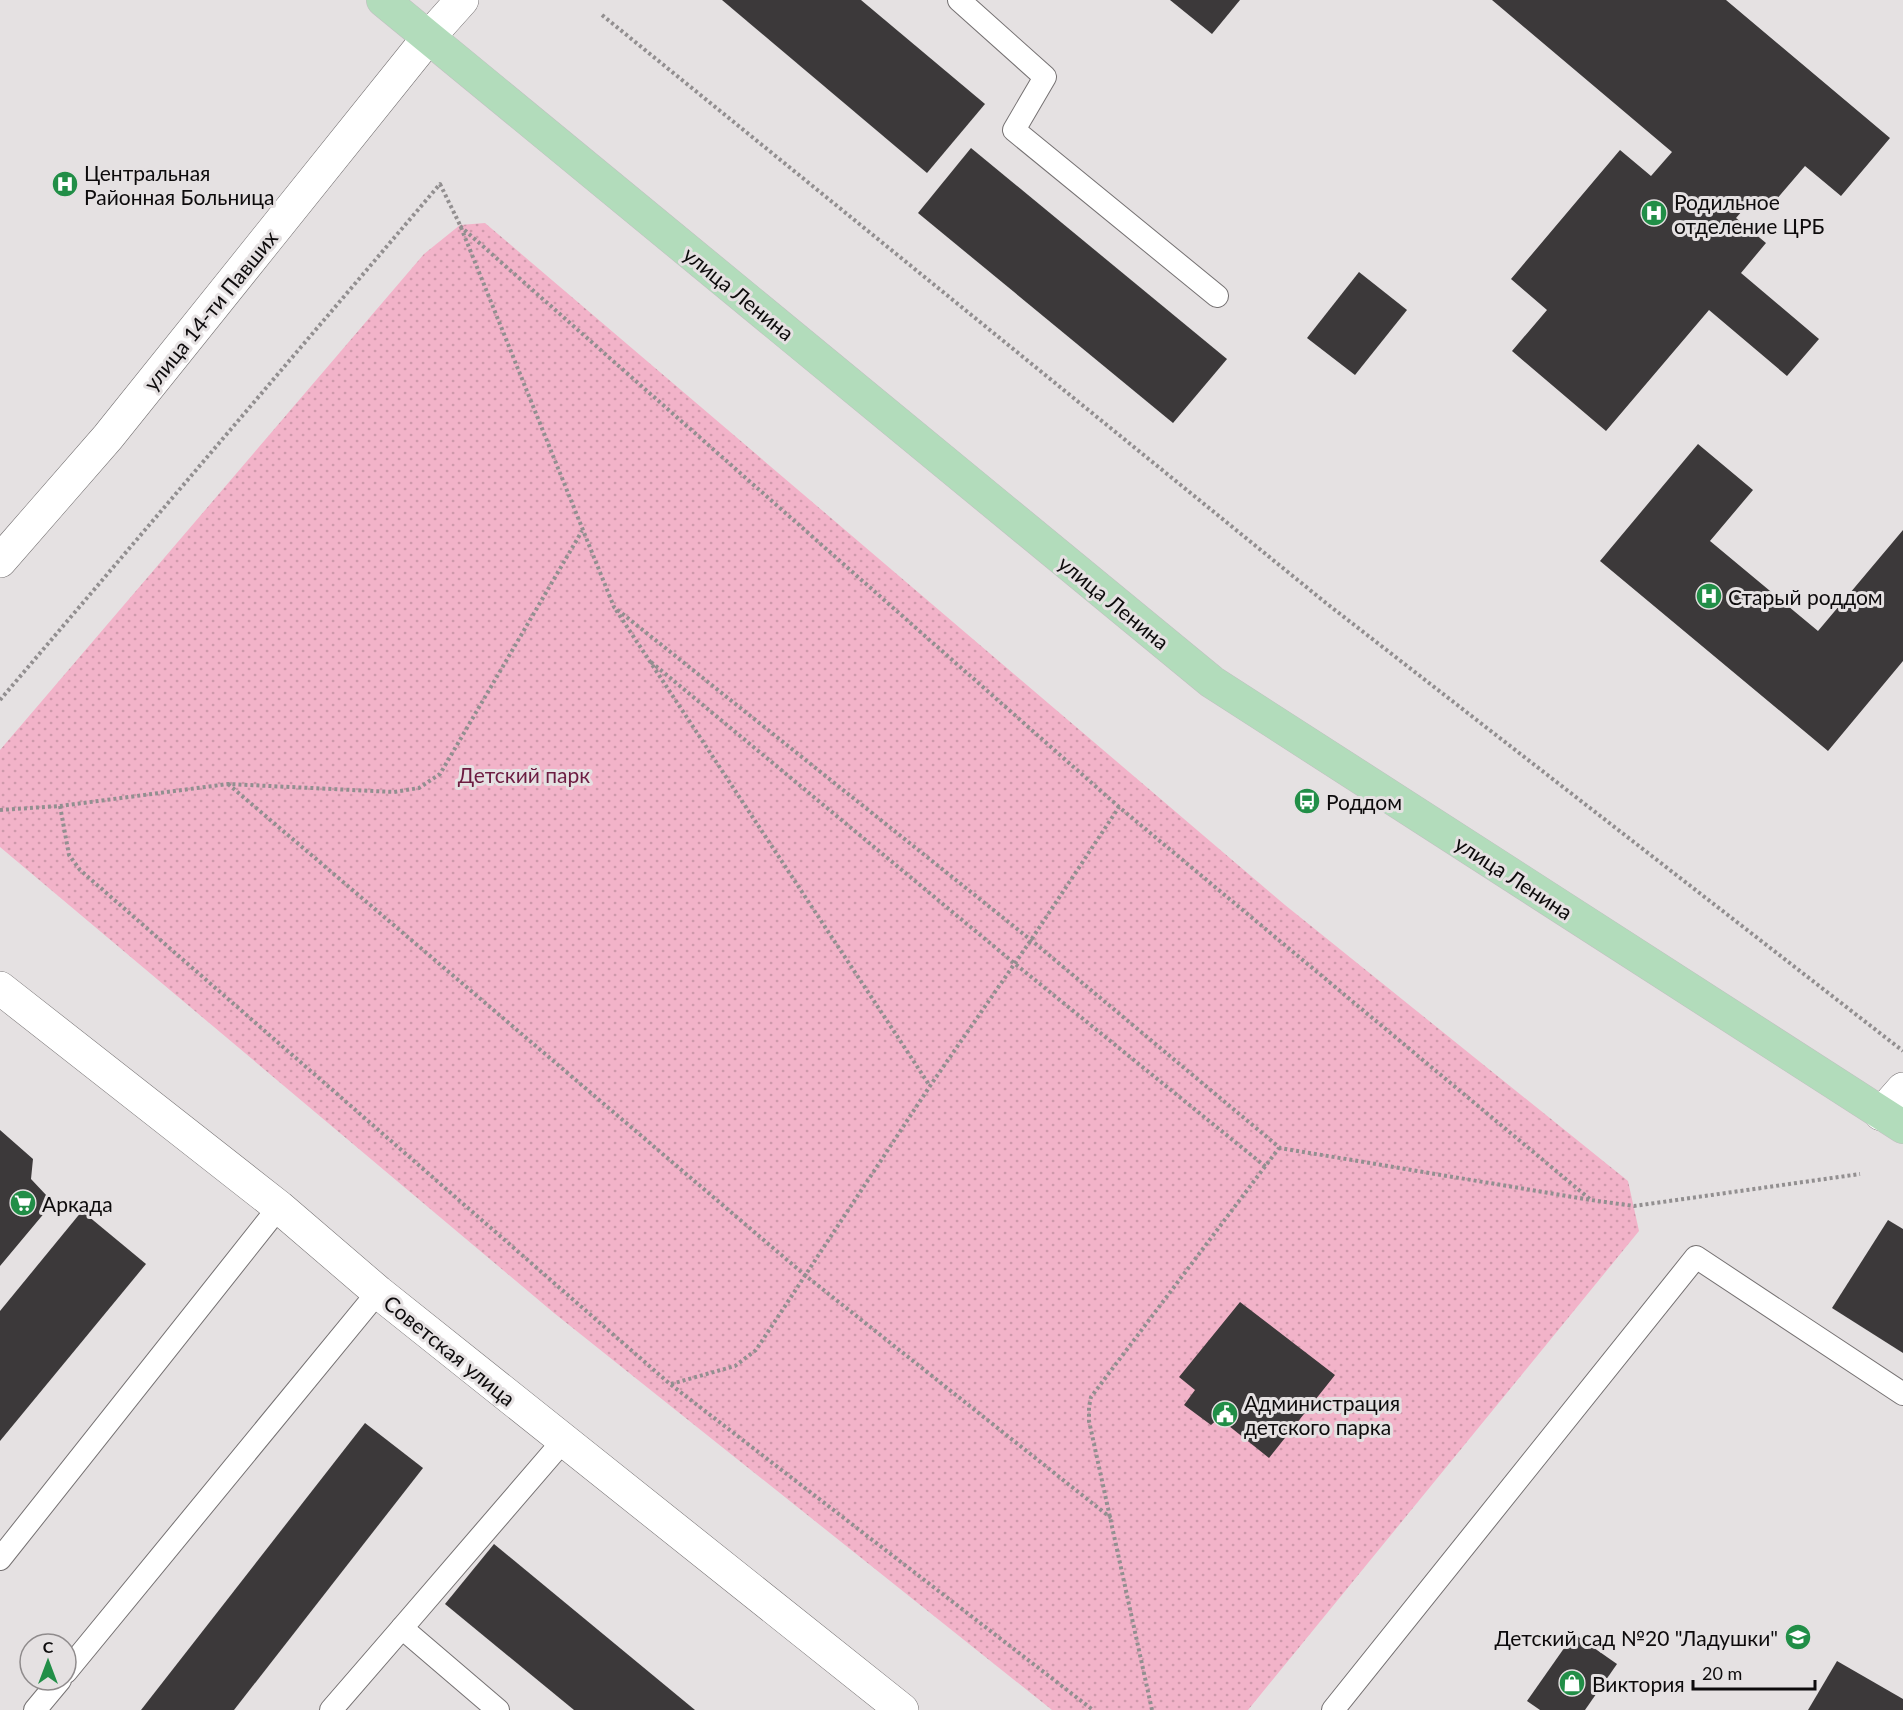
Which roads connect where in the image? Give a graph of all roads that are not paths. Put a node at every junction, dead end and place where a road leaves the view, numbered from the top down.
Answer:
1 (382, 0) edge
2 (462, 0) edge
3 (959, 0) edge
4 (428, 38) junction
5 (1217, 296) dead end
6 (0, 561) edge
7 (0, 988) edge
8 (1903, 1089) edge
9 (1892, 1120) edge
10 (279, 1207) junction
11 (378, 1292) junction
12 (1903, 1394) edge
13 (563, 1441) junction
14 (0, 1559) edge
15 (402, 1629) junction
16 (78, 1657) edge
17 (50, 1692) edge
18 (35, 1710) edge
19 (331, 1710) edge
20 (498, 1710) edge
21 (902, 1710) edge
22 (1333, 1710) edge

1 - 4 main road, улица Ленина
2 - 4 street, улица 14-ти Павших
3 - 5 lane
4 - 6 street, улица 14-ти Павших
4 - 9 main road, улица Ленина
7 - 10 street, Советская улица
8 - 9 street
10 - 11 street, Советская улица
10 - 14 lane
11 - 13 street, Советская улица
11 - 16 lane
12 - 22 lane
13 - 15 lane
13 - 21 street, Советская улица
15 - 19 lane
15 - 20 lane
17 - 18 lane

